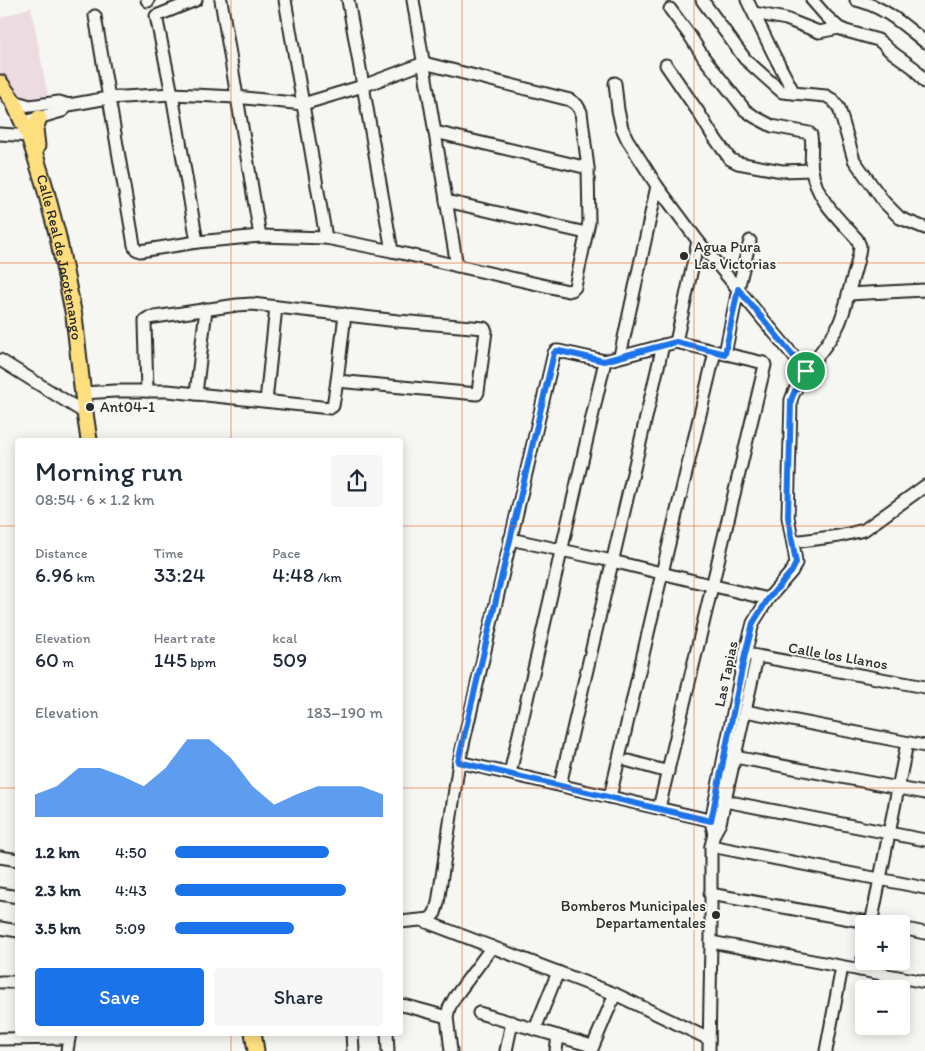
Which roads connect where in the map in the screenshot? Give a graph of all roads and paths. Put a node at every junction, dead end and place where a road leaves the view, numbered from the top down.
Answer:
1 (221, 0) edge
2 (285, 0) edge
3 (348, 0) edge
4 (413, 0) edge
5 (702, 0) edge
6 (747, 0) edge
7 (812, 0) edge
8 (193, 1) edge
9 (862, 1) edge
10 (670, 9) dead end
11 (754, 13) junction
12 (95, 16) dead end
13 (839, 28) junction
14 (925, 42) edge
15 (424, 63) junction
16 (666, 65) dead end
17 (925, 82) edge
18 (0, 83) edge
19 (615, 83) dead end
20 (363, 86) junction
21 (794, 93) junction
22 (172, 94) junction
23 (236, 97) junction
24 (108, 98) junction
25 (13, 101) junction
26 (303, 104) junction
27 (46, 112) junction
28 (26, 130) junction
29 (435, 132) junction
30 (0, 134) edge
31 (588, 168) junction
32 (812, 170) junction
33 (44, 184) junction
34 (657, 186) junction
35 (446, 201) junction
36 (925, 228) edge
37 (586, 233) junction
38 (260, 236) junction
39 (326, 238) junction
40 (698, 241) junction
41 (750, 241) dead end
42 (197, 242) junction
43 (392, 251) junction
44 (457, 266) junction
45 (738, 289) junction
46 (925, 290) edge
47 (848, 294) junction
48 (276, 307) junction
49 (206, 309) junction
50 (345, 314) junction
51 (676, 342) junction
52 (663, 345) junction
53 (720, 353) junction
54 (620, 356) junction
55 (0, 360) edge
56 (604, 361) junction
57 (806, 371) junction
58 (337, 381) junction
59 (146, 391) junction
60 (83, 392) junction
61 (196, 394) junction
62 (266, 401) junction
63 (85, 413) junction
64 (90, 438) edge
65 (925, 486) edge
66 (510, 539) junction
67 (793, 542) junction
68 (561, 550) junction
69 (612, 562) junction
70 (662, 573) junction
71 (712, 586) junction
72 (768, 599) junction
73 (745, 654) junction
74 (757, 657) junction
75 (925, 687) edge
76 (745, 711) junction
77 (907, 743) junction
78 (925, 746) edge
79 (735, 757) junction
80 (629, 761) dead end
81 (458, 762) junction
82 (668, 772) junction
83 (510, 774) junction
84 (560, 785) junction
85 (898, 788) junction
86 (925, 793) edge
87 (610, 797) junction
88 (725, 801) junction
89 (659, 808) junction
90 (715, 822) junction
91 (888, 833) junction
92 (925, 840) edge
93 (711, 846) junction
94 (0, 857) edge
95 (15, 860) edge
96 (879, 879) junction
97 (925, 888) edge
98 (0, 894) edge
99 (710, 894) junction
100 (15, 896) edge
101 (874, 915) edge
102 (855, 920) edge
103 (424, 921) junction
104 (403, 922) edge
105 (0, 928) edge
106 (15, 930) edge
107 (910, 930) edge
108 (925, 933) edge
109 (711, 942) junction
110 (492, 946) junction
111 (842, 967) junction
112 (855, 969) edge
113 (860, 970) edge
114 (558, 972) junction
115 (0, 982) edge
116 (15, 982) edge
117 (925, 982) edge
118 (615, 994) junction
119 (403, 1005) edge
120 (479, 1013) dead end
121 (448, 1017) junction
122 (512, 1022) junction
123 (535, 1029) junction
124 (52, 1036) edge
125 (70, 1036) edge
126 (253, 1036) edge
127 (352, 1036) edge
128 (387, 1036) edge
129 (558, 1036) junction
130 (0, 1039) edge
131 (709, 1045) edge
132 (591, 1049) edge
133 (67, 1051) edge
134 (256, 1051) edge
135 (353, 1051) edge
136 (388, 1051) edge
137 (451, 1051) edge
138 (506, 1051) edge
139 (556, 1051) edge
140 (826, 1051) edge

1 - 23 street
2 - 26 street
3 - 20 street
4 - 15 street
5 - 21 street
6 - 11 street
7 - 13 street
8 - 22 street
9 - 14 street
10 - 32 street
11 - 13 street
11 - 21 street
12 - 24 street
13 - 17 street
15 - 20 street
15 - 29 street
15 - 31 street
16 - 32 street
18 - 25 main road, Calle Real de Jocotenango
19 - 34 street
20 - 26 street
20 - 43 street
21 - 36 street
22 - 23 street
22 - 24 street
22 - 42 street
23 - 26 street
23 - 38 street
24 - 27 street
24 - 42 street
25 - 27 street
25 - 28 main road, Calle Real de Jocotenango
26 - 39 street
27 - 28 street
27 - 33 main road
28 - 30 street
28 - 33 main road, Calle Real de Jocotenango
29 - 31 street
29 - 35 street
31 - 37 street
32 - 47 street, Las Tapias
33 - 60 main road, Calle Real de Jocotenango
34 - 40 street
34 - 54 street
35 - 37 street
35 - 44 street
37 - 44 street
38 - 39 street
38 - 42 street
39 - 43 street
40 - 45 street
40 - 51 street
41 - 45 street
43 - 44 street
45 - 53 street
45 - 57 street
46 - 47 street
47 - 57 street, Las Tapias
48 - 49 street
48 - 50 street
48 - 62 street
49 - 59 street
49 - 61 street
50 - 58 street
50 - 58 street
51 - 52 street
51 - 53 street
52 - 54 street
52 - 69 street
53 - 70 street
53 - 71 street
54 - 56 street
55 - 63 street
56 - 66 street
56 - 68 street
57 - 67 street, Las Tapias
58 - 62 street
59 - 60 street
59 - 61 street
60 - 63 main road, Calle Real de Jocotenango
61 - 62 street
63 - 64 main road, Calle Real de Jocotenango
65 - 67 street
66 - 68 street
66 - 81 street
67 - 72 street, Las Tapias
68 - 69 street
68 - 83 street
69 - 70 street
69 - 84 street
70 - 71 street
70 - 87 street
71 - 72 street
71 - 82 street
72 - 73 street, Las Tapias
73 - 74 street, Calle los Llanos
73 - 90 street, Las Tapias
74 - 75 street, Calle los Llanos
74 - 76 street, Las Tapias
76 - 77 street
76 - 79 street, Las Tapias
77 - 78 street
77 - 85 street
79 - 85 street
79 - 88 street, Las Tapias
80 - 82 street
81 - 83 street
81 - 103 street
82 - 89 street
83 - 84 street
84 - 87 street
85 - 86 street
85 - 91 street
87 - 89 street
88 - 90 street, Las Tapias
88 - 91 street
89 - 90 street
90 - 93 street, Las Tapias
91 - 92 street
91 - 96 street
93 - 96 street
93 - 99 street, Las Tapias
94 - 95 street
96 - 97 street
96 - 101 street
98 - 100 street
99 - 102 street
99 - 109 street, Las Tapias
103 - 104 street
103 - 110 street
105 - 106 street
107 - 108 street
109 - 111 street
109 - 131 street, Las Tapias
110 - 114 street
110 - 121 street
111 - 112 street
111 - 140 street
113 - 117 street
114 - 118 street
114 - 123 street
115 - 116 street
118 - 131 street
118 - 132 street
119 - 121 street
120 - 122 street
121 - 137 street
122 - 123 street
122 - 138 street
123 - 129 street
124 - 130 street
125 - 133 street
126 - 134 main road
127 - 135 street
128 - 136 street
129 - 132 street
129 - 139 street

